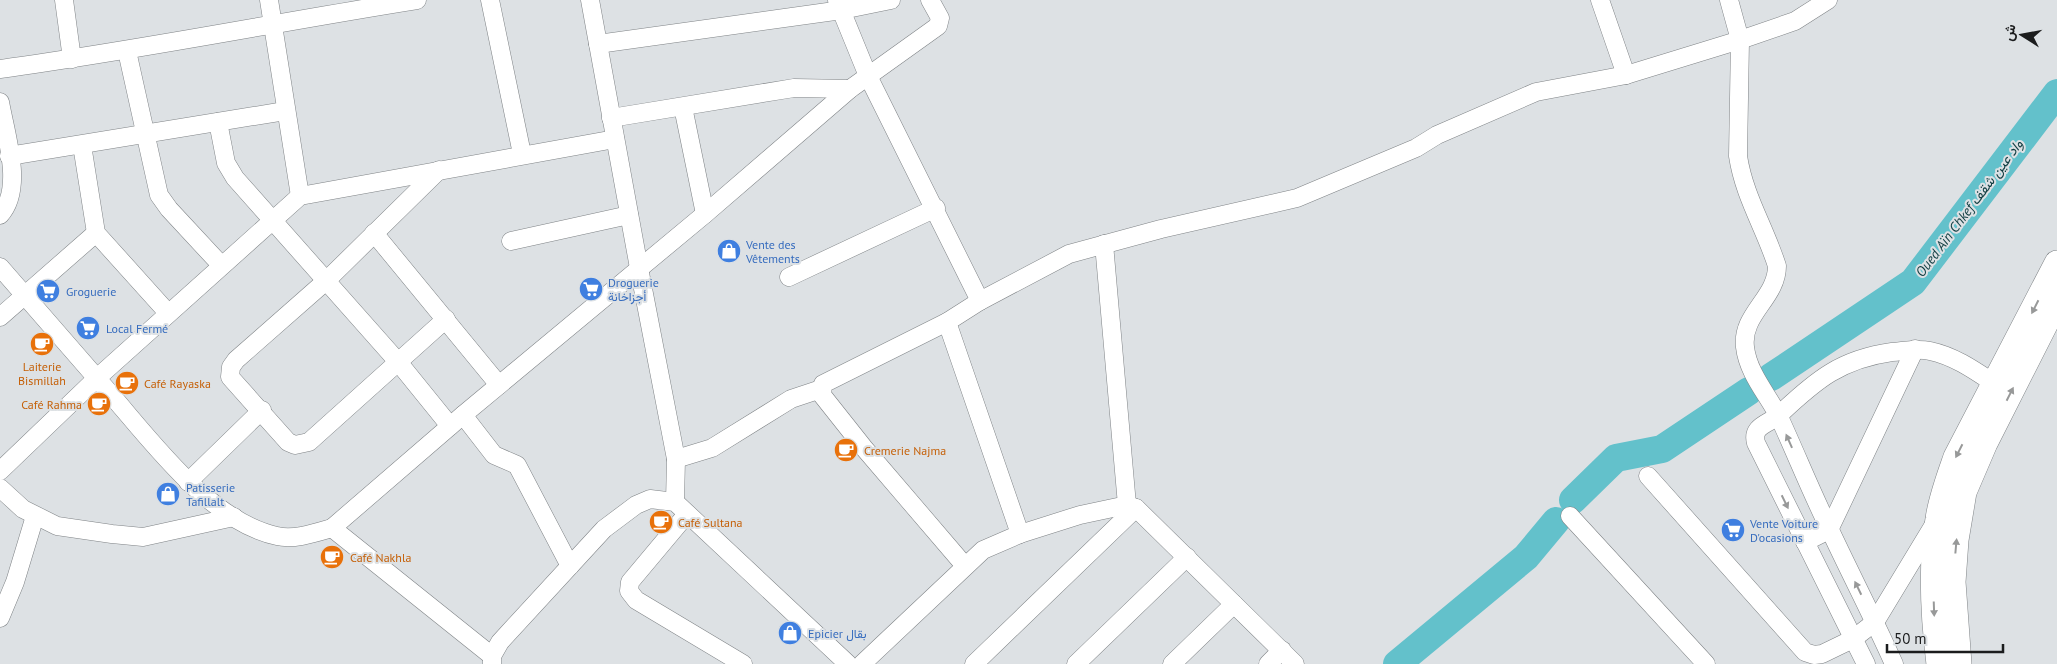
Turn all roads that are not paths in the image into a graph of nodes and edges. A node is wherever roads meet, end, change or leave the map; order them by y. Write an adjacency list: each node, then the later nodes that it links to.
1 (64, 0): 16 (street)
2 (269, 0): 12 (street)
3 (417, 0): 12 (street)
4 (490, 0): 29 (street)
5 (590, 0): 14 (street)
6 (891, 0): 11 (street)
7 (930, 0): 19 (street)
8 (1600, 0): 18 (street)
9 (1729, 0): 13 (street)
10 (1828, 0): 13 (street)
11 (839, 5): 14 (street); 19 (street)
12 (273, 23): 15 (street); 23 (street)
13 (1740, 40): 18 (street); 62 (street)
14 (598, 44): 24 (street)
15 (127, 51): 16 (street); 26 (street)
16 (72, 59): 17 (street)
17 (0, 68)
18 (1626, 75): 41 (street)
19 (868, 76): 20 (street); 33 (street)
20 (850, 89): 22 (street); 34 (street)
21 (0, 102): 30 (street)
22 (683, 107): 24 (street); 34 (street)
23 (285, 111): 25 (street); 32 (street)
24 (611, 118): 27 (street)
25 (218, 122): 26 (street); 37 (street)
26 (147, 134): 28 (street); 43 (street)
27 (615, 139): 29 (street); 36 (street)
28 (82, 145): 30 (street); 38 (street)
29 (522, 154): 31 (street)
30 (9, 156): 35 (street)
31 (439, 170): 32 (street); 39 (street)
32 (300, 196): 37 (street)
33 (936, 208): 46 (street); 49 (street)
34 (704, 214): 45 (street)
35 (0, 215)
36 (629, 215): 40 (street); 45 (street)
37 (273, 220): 43 (street); 47 (street)
38 (96, 233): 48 (street); 51 (street)
39 (374, 233): 47 (street); 53 (street)
40 (511, 241)
41 (1104, 244): 49 (street); 69 (street)
42 (2057, 263): 58 (main road, one-way to 58)
43 (221, 265): 51 (street)
44 (0, 267): 48 (street)
45 (638, 268): 59 (street); 64 (street)
46 (789, 277)
47 (327, 280): 56 (street); 61 (street)
48 (24, 294): 52 (street); 57 (street)
49 (980, 301): 54 (street)
50 (2057, 301): 100 (main road, one-way to 50)
51 (168, 313): 57 (street)
52 (0, 316)
53 (446, 318): 56 (street); 59 (street)
54 (947, 322): 60 (street); 77 (street)
55 (1915, 349): 58 (street); 62 (street); 76 (street)
56 (399, 363): 61 (street); 63 (street)
57 (97, 378): 65 (street); 67 (street)
58 (1994, 384): 74 (main road, one-way to 74)
59 (499, 385): 63 (street)
60 (821, 389): 64 (street); 81 (street)
61 (262, 410): 67 (street)
62 (1778, 416): 76 (street, one-way to 62); 78 (street, one-way to 78)
63 (457, 420): 75 (street); 80 (street)
64 (676, 459): 70 (street)
65 (0, 471)
66 (1648, 476): 85 (street)
67 (188, 482): 73 (street)
68 (0, 488): 71 (street)
69 (1132, 507): 77 (street); 79 (street); 91 (street)
70 (681, 508): 80 (street); 88 (street); 89 (street)
71 (35, 516): 73 (street); 83 (street)
72 (1570, 516): 96 (street)
73 (234, 517): 75 (street)
74 (1938, 518): 84 (street); 99 (main road, one-way to 99)
75 (332, 528): 87 (street)
76 (1829, 530): 78 (street); 84 (street, one-way to 76)
77 (1020, 534): 81 (street)
78 (1805, 542): 85 (street)
79 (1187, 556): 82 (street); 92 (street)
80 (570, 566): 87 (street)
81 (965, 566): 90 (street)
82 (1234, 604): 86 (street); 93 (street)
83 (0, 618)
84 (1875, 622): 85 (street); 98 (street)
85 (1853, 639): 97 (street)
86 (1282, 650): 94 (street); 95 (street)
87 (492, 660)
88 (743, 664)
89 (848, 664)
90 (862, 664)
91 (974, 664)
92 (1076, 664)
93 (1172, 664)
94 (1268, 664)
95 (1295, 664)
96 (1706, 664)
97 (1866, 664)
98 (1894, 664)
99 (1939, 664)
100 (1959, 664)

